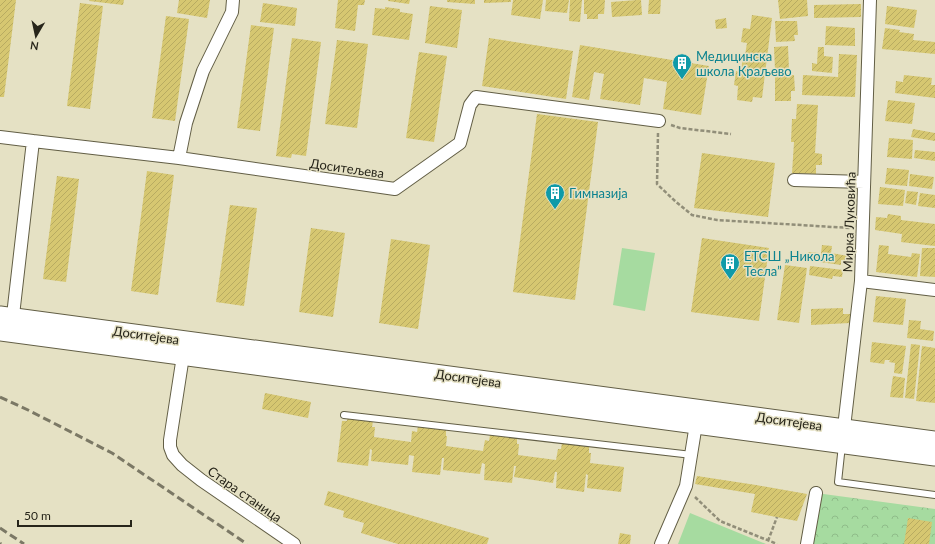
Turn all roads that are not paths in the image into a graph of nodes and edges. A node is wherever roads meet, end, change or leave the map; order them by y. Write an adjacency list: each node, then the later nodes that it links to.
1 (233, 0): 6 (street)
2 (870, 0): 8 (street, Мирка Луковића)
3 (659, 121): 6 (street, Доситељева)
4 (0, 137): 5 (street, Доситељева)
5 (33, 141): 6 (street, Доситељева); 11 (street)
6 (179, 158)
7 (794, 180): 8 (street)
8 (864, 182): 9 (street, Мирка Луковића)
9 (861, 281): 10 (street); 15 (street, Мирка Луковића)
10 (935, 290)
11 (6, 324): 12 (main road, Доситејева); 15 (main road, Доситејева)
12 (183, 356): 14 (main road, Доситејева); 21 (street, Стара станица)
13 (344, 415): 17 (lane)
14 (696, 424): 15 (main road, Доситејева); 17 (street)
15 (843, 436): 16 (main road, Доситејева); 18 (main road, Доситејева); 20 (lane)
16 (935, 441)
17 (692, 455): 22 (street)
18 (935, 456)
19 (816, 493): 23 (street)
20 (935, 495)
21 (294, 544)
22 (661, 544)
23 (807, 544)

